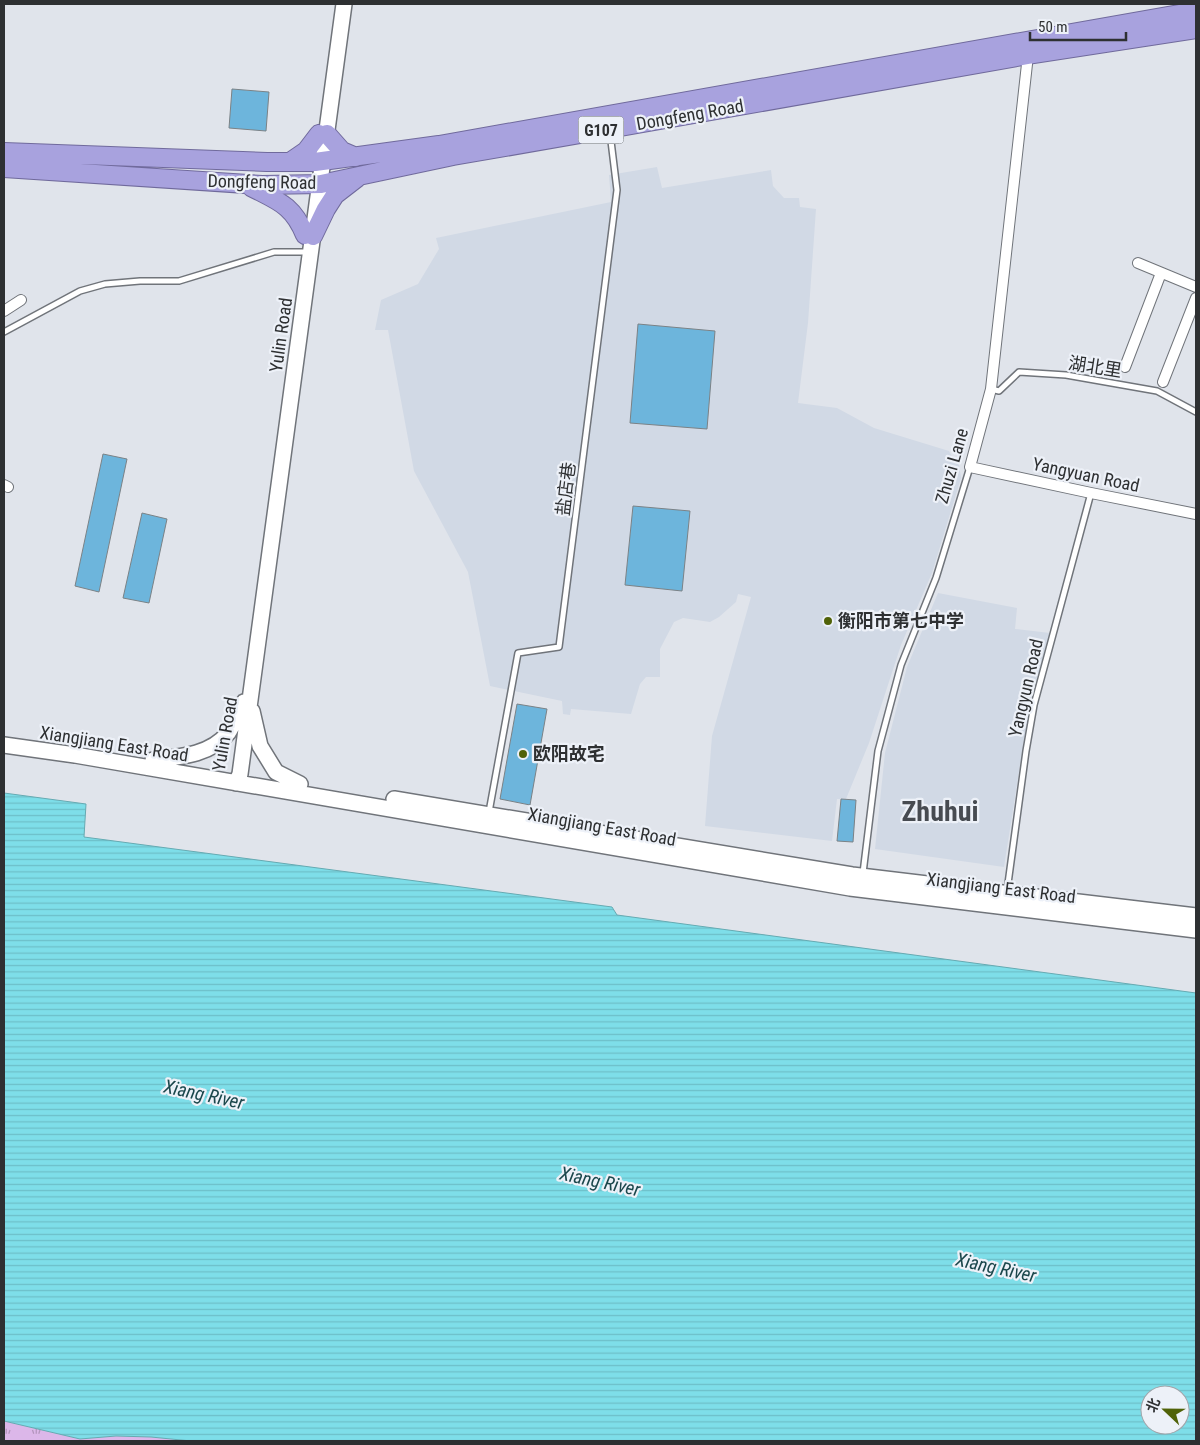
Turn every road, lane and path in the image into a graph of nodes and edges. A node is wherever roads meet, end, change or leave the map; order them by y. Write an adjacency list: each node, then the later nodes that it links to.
1 (336, 4): 7 (main road, Yulin Road)
2 (344, 4): 7 (main road, Yulin Road)
3 (1196, 11): 9 (highway, Dongfeng Road / G107)
4 (1196, 29): 5 (highway, Dongfeng Road / G107)
5 (1028, 55): 6 (highway, Dongfeng Road / G107); 26 (street, Zhuzi Lane)
6 (609, 129): 13 (highway, Dongfeng Road / G107); 37 (lane, 盐店巷)
7 (323, 134): 9 (highway); 10 (highway); 11 (main road, Yulin Road)
8 (4, 152): 10 (highway, Dongfeng Road / G107)
9 (356, 157): 11 (highway, Dongfeng Road / G107)
10 (290, 162): 11 (highway, Dongfeng Road / G107)
11 (319, 162): 15 (main road, Yulin Road)
12 (4, 168): 14 (highway, Dongfeng Road / G107)
13 (358, 176): 15 (highway, Dongfeng Road / G107); 16 (highway)
14 (246, 184): 15 (highway, Dongfeng Road / G107); 16 (highway)
15 (316, 184): 16 (main road, Yulin Road)
16 (307, 241): 23 (lane); 31 (main road, Yulin Road)
17 (1138, 263): 18 (street)
18 (1161, 273): 19 (street); 24 (street)
19 (1196, 287)
20 (1196, 298): 25 (street)
21 (21, 300): 22 (street)
22 (4, 311)
23 (4, 332)
24 (1125, 367)
25 (1163, 382)
26 (991, 389): 27 (lane, 湖北里); 28 (street, Zhuzi Lane)
27 (1196, 412)
28 (970, 467): 29 (street, Yangyuan Road); 38 (lane, Zhuzi Lane)
29 (1091, 493): 30 (street, Yangyuan Road); 39 (lane, Yangyun Road)
30 (1196, 514)
31 (247, 701): 34 (main road); 35 (main road, Yulin Road); 36 (main road)
32 (4, 736): 34 (main road, Xiangjiang East Road)
33 (4, 745): 35 (main road, Xiangjiang East Road)
34 (154, 760): 35 (main road, Xiangjiang East Road)
35 (237, 777): 36 (main road, Xiangjiang East Road); 41 (main road, Xiangjiang East Road)
36 (300, 784): 37 (main road, Xiangjiang East Road)
37 (488, 815): 38 (main road, Xiangjiang East Road)
38 (863, 876): 39 (main road, Xiangjiang East Road)
39 (1006, 894): 40 (main road, Xiangjiang East Road)
40 (1196, 916)
41 (1196, 930)

